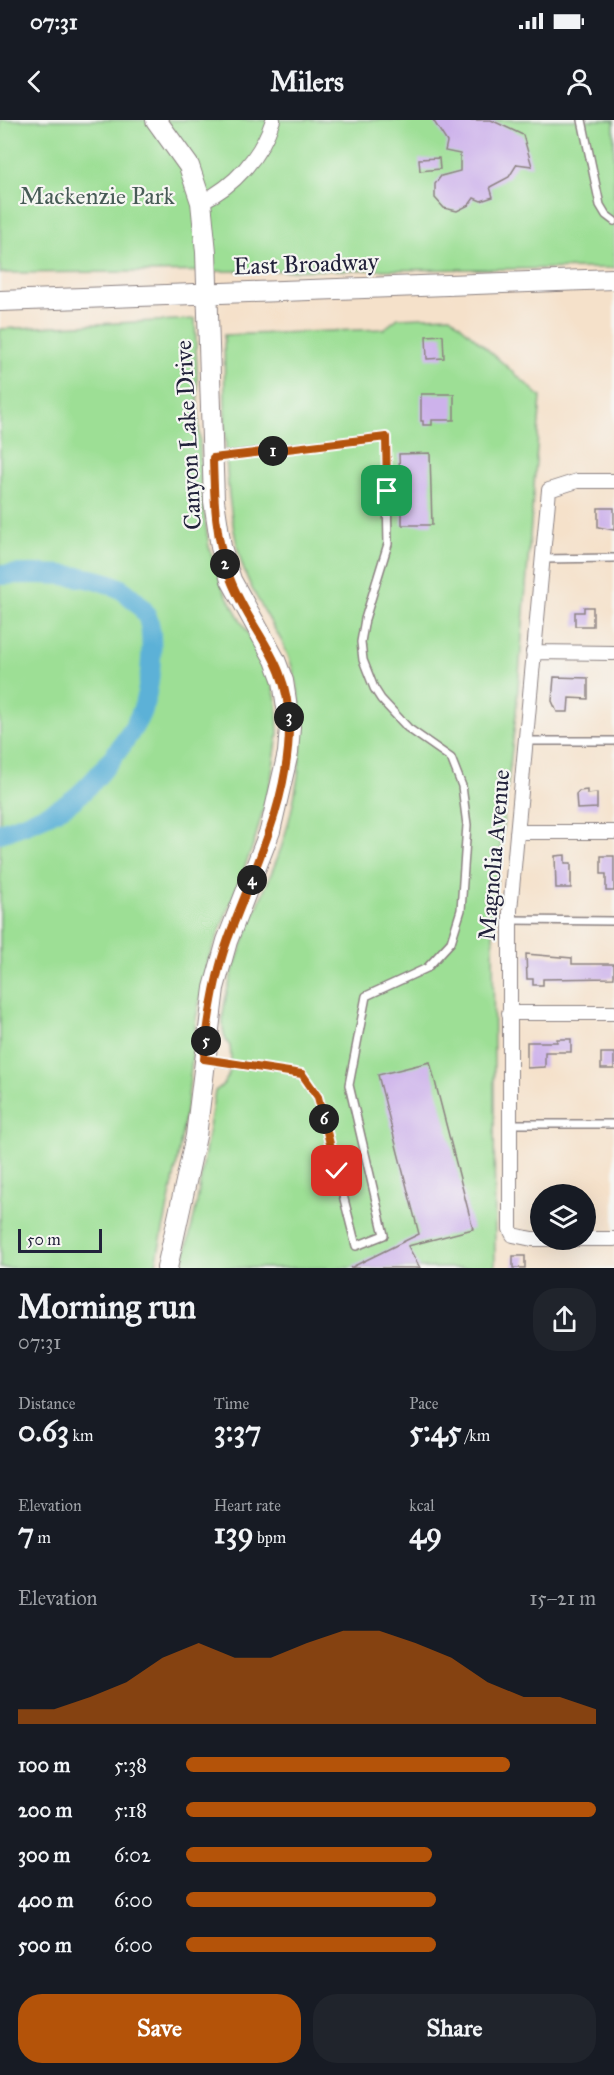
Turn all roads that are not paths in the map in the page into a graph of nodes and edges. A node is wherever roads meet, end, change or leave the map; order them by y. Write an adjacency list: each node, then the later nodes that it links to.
1 (156, 120): 4 (street, Canyon Lake Drive)
2 (273, 120): 4 (street)
3 (582, 120): 5 (lane)
4 (201, 202): 7 (street, Canyon Lake Drive)
5 (614, 221)
6 (614, 279): 7 (street, East Broadway)
7 (207, 294): 8 (street, East Broadway); 9 (street, Canyon Lake Drive)
8 (0, 301)
9 (213, 458): 23 (street, Canyon Lake Drive); 23 (lane)
10 (614, 481): 11 (street, Magnolia Avenue)
11 (542, 558): 12 (lane); 13 (street, Magnolia Avenue)
12 (614, 558)
13 (533, 652): 14 (street); 15 (street, Magnolia Avenue)
14 (614, 653)
15 (526, 741): 16 (lane); 17 (street, Magnolia Avenue)
16 (614, 741)
17 (517, 832): 18 (street); 19 (street, Magnolia Avenue)
18 (614, 832)
19 (509, 920): 20 (lane); 21 (street, Magnolia Avenue)
20 (614, 921)
21 (509, 1013): 22 (street); 24 (street, Magnolia Avenue)
22 (614, 1013)
23 (204, 1059): 27 (street, Canyon Lake Drive)
24 (509, 1124): 25 (lane); 26 (street, Magnolia Avenue)
25 (614, 1124)
26 (614, 1239)
27 (167, 1268)

